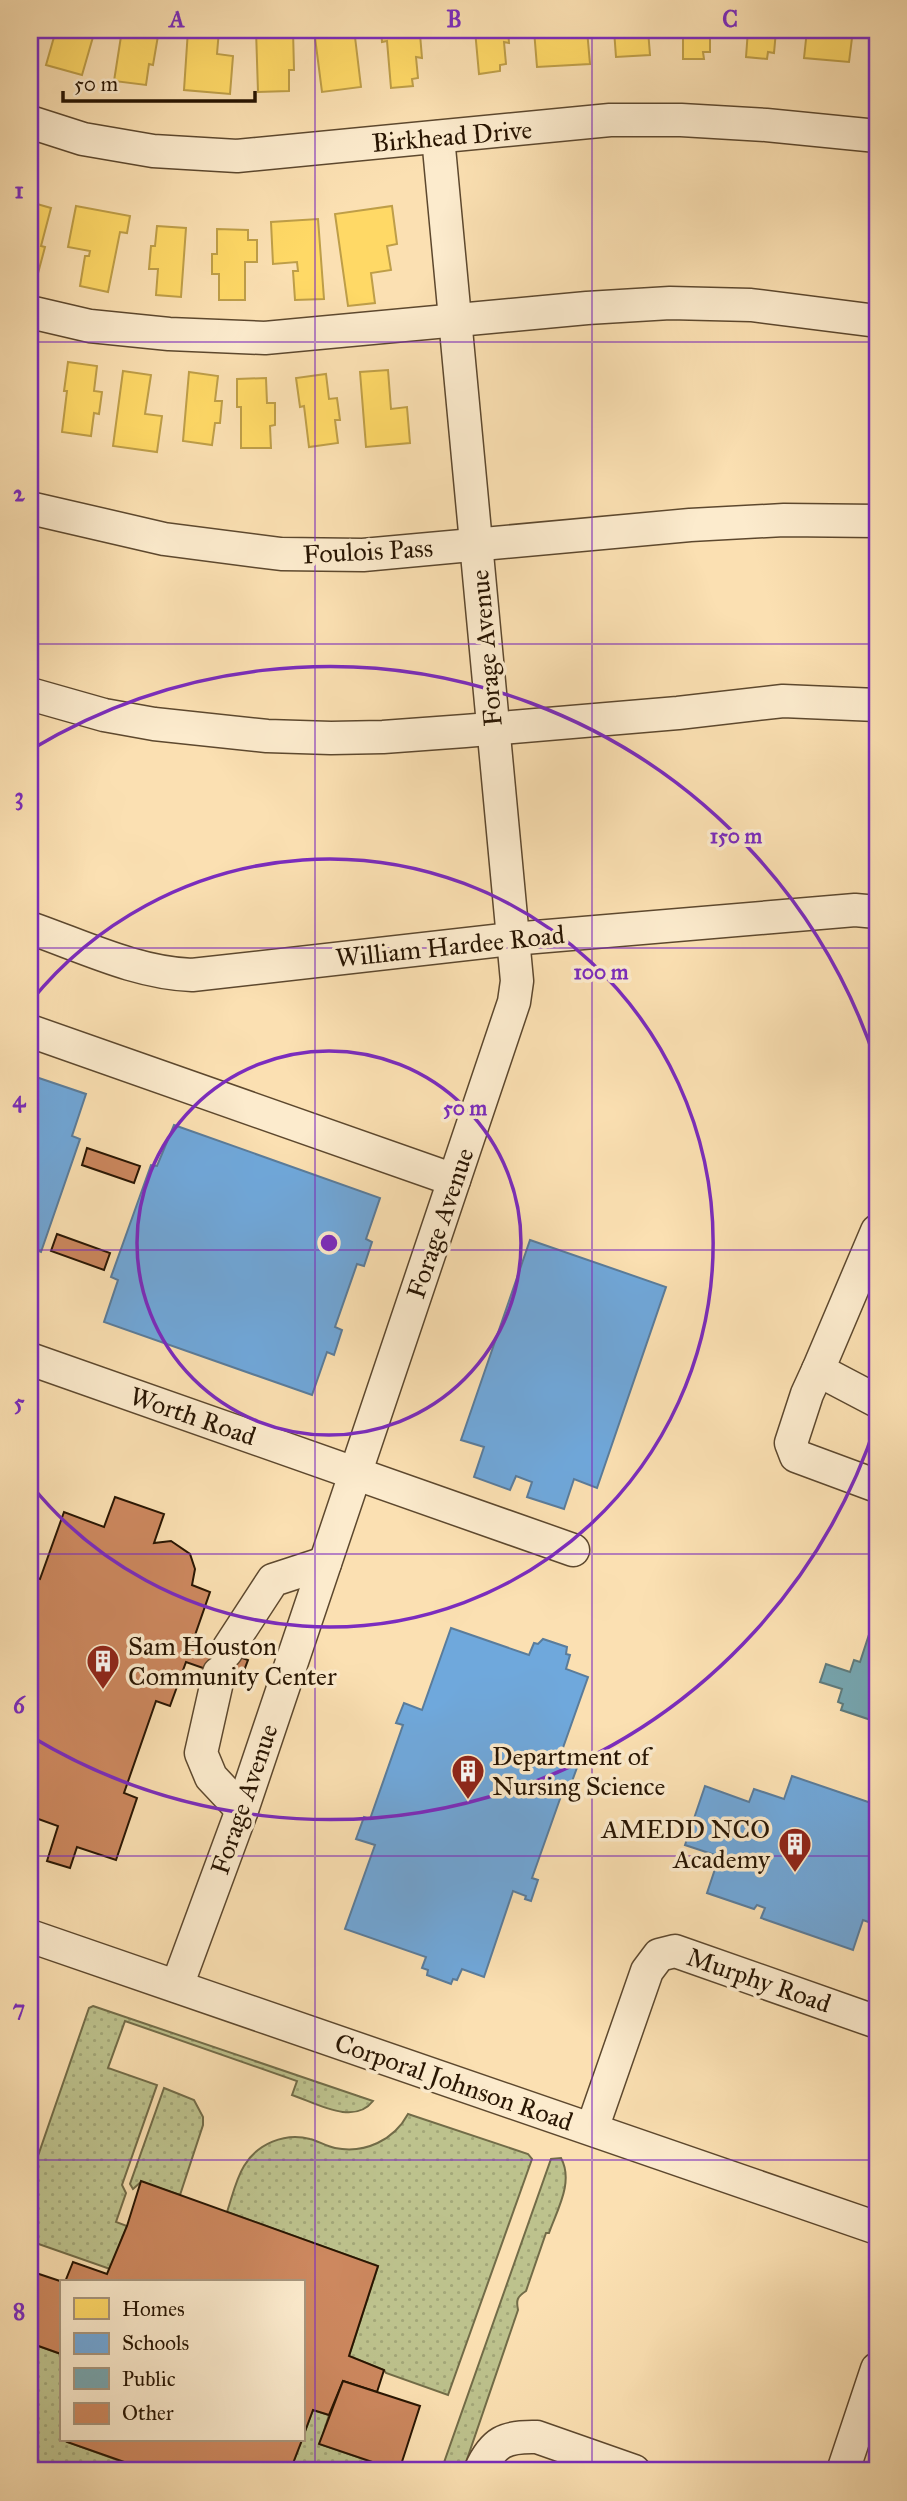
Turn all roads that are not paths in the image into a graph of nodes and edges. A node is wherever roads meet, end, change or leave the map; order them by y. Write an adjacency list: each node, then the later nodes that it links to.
1 (30, 122): 3 (street, Birkhead Drive)
2 (877, 136): 3 (street, Birkhead Drive)
3 (438, 137): 5 (street, Forage Avenue)
4 (30, 312): 5 (street)
5 (455, 320): 6 (street); 9 (street, Forage Avenue)
6 (877, 321)
7 (30, 508): 9 (street, Foulois Pass)
8 (877, 521): 9 (street, Foulois Pass)
9 (477, 544): 12 (street, Forage Avenue)
10 (30, 694): 12 (street)
11 (877, 705): 12 (street)
12 (492, 729): 15 (street, Forage Avenue)
13 (877, 912): 15 (street, William Hardee Road)
14 (30, 928): 15 (street, William Hardee Road)
15 (512, 939): 17 (street, Forage Avenue)
16 (30, 1031): 17 (street)
17 (454, 1180): 22 (street, Forage Avenue)
18 (877, 1231): 20 (street)
19 (30, 1359): 22 (street, Worth Road)
20 (818, 1370): 21 (street); 23 (street)
21 (877, 1401)
22 (356, 1472): 24 (street, Worth Road); 25 (street, Forage Avenue)
23 (877, 1486)
24 (573, 1550)
25 (325, 1563): 26 (street, Forage Avenue); 26 (street)
26 (242, 1810): 28 (street, Forage Avenue)
27 (30, 1936): 28 (street, Corporal Johnson Road)
28 (177, 1986): 30 (street, Corporal Johnson Road)
29 (877, 2022): 30 (street, Murphy Road)
30 (592, 2129): 31 (street, Corporal Johnson Road)
31 (877, 2228)
32 (877, 2369): 35 (street)
33 (480, 2471): 34 (street)
34 (634, 2471)
35 (843, 2471)

